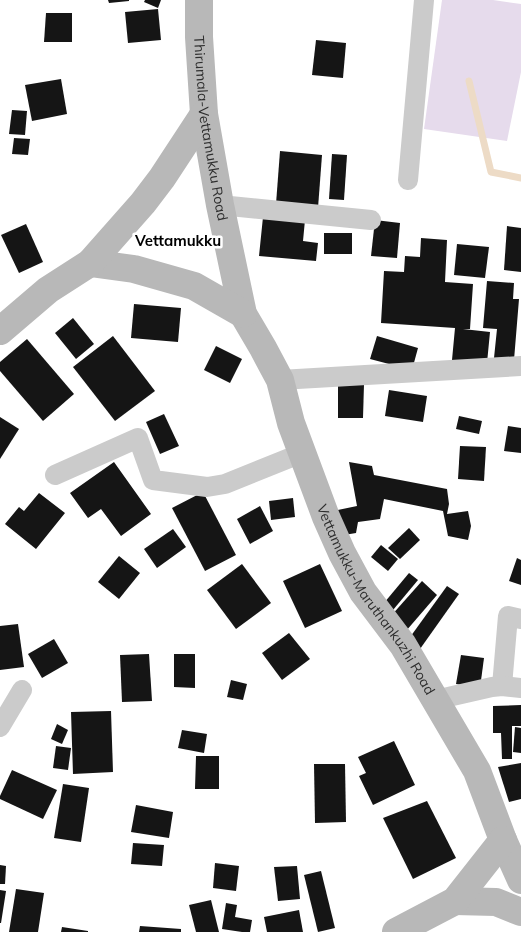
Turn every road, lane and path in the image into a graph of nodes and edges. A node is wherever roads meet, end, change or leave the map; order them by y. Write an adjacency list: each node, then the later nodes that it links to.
1 (199, 0): 3 (main road, Thirumala-Vettamukku Road)
2 (424, 0): 4 (street)
3 (204, 114): 5 (main road, Thirumala-Vettamukku Road); 7 (main road)
4 (408, 180)
5 (220, 205): 6 (street); 8 (main road, Thirumala-Vettamukku Road)
6 (371, 220)
7 (90, 263): 8 (main road); 9 (main road)
8 (243, 314): 11 (main road, Vettamukku-Maruthankuzhi Road)
9 (0, 331)
10 (521, 366): 11 (street)
11 (280, 380): 12 (main road, Vettamukku-Maruthankuzhi Road)
12 (302, 453): 13 (street); 17 (main road, Vettamukku-Maruthankuzhi Road)
13 (55, 475)
14 (521, 619): 15 (street)
15 (512, 687): 17 (street)
16 (22, 690): 18 (street)
17 (435, 700): 19 (main road, Vettamukku-Maruthankuzhi Road)
18 (0, 726)
19 (503, 840): 20 (main road, Vettamukku-Maruthankuzhi Road); 21 (main road)
20 (521, 880)
21 (455, 901): 22 (main road); 23 (main road)
22 (521, 912)
23 (396, 932)

